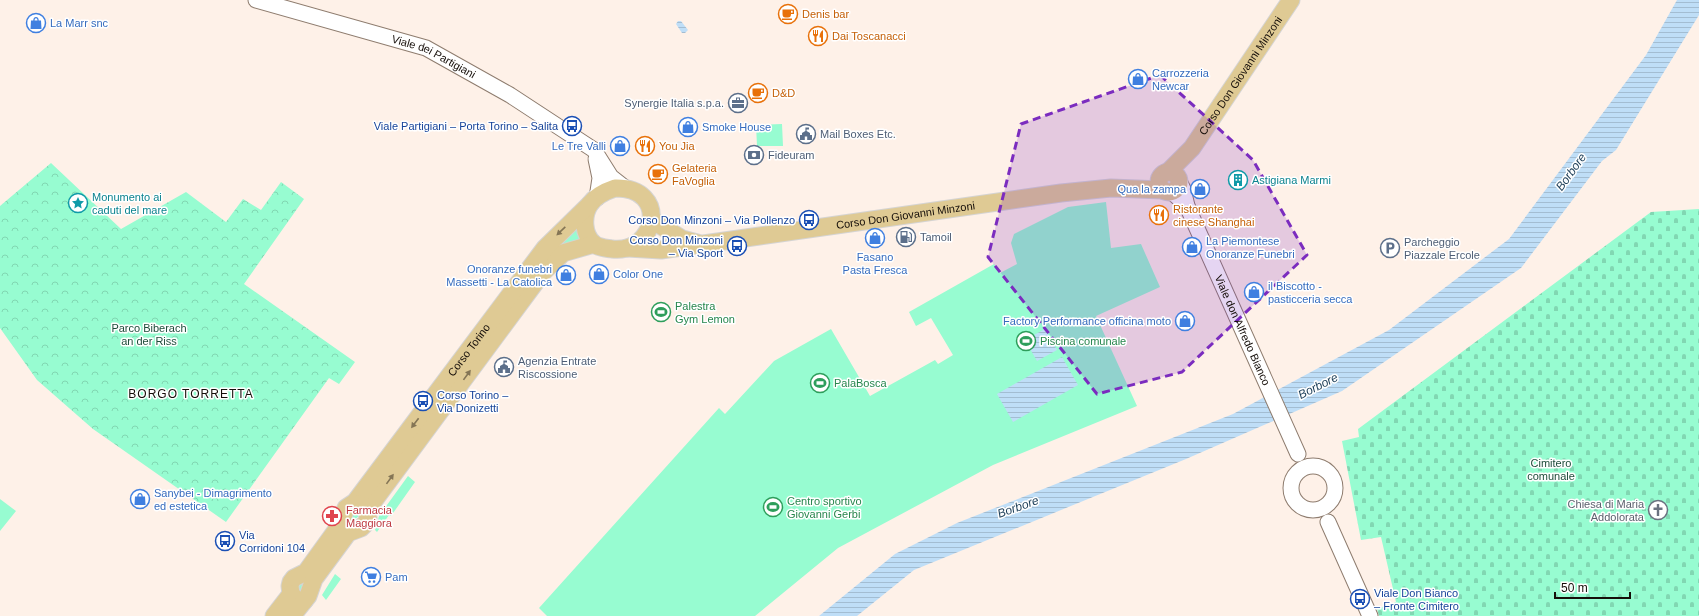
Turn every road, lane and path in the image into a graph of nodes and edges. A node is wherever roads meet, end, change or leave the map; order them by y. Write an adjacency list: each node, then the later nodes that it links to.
1 (256, 0): 3 (street, Viale dei Partigiani)
2 (1291, 0): 4 (main road, Corso Don Giovanni Minzoni)
3 (594, 150): 5 (street, Viale dei Partigiani); 6 (street)
4 (1171, 181): 9 (main road, Corso Don Giovanni Minzoni); 11 (street, Viale don Alfredo Bianco)
5 (626, 188): 6 (main road); 7 (main road)
6 (594, 201): 8 (main road); 12 (main road, Corso Torino, one-way to 12)
7 (652, 220): 9 (main road, Corso Don Giovanni Minzoni); 10 (main road)
8 (594, 244): 10 (main road); 12 (main road, Corso Torino, one-way to 8)
9 (699, 244): 10 (main road, Corso Don Giovanni Minzoni)
10 (628, 248)
11 (1304, 468): 13 (street); 13 (street)
12 (361, 506): 14 (main road, Corso Torino); 14 (main road, Corso Torino)
13 (1322, 507): 17 (street)
14 (298, 598): 15 (main road, Corso Torino); 16 (main road, Corso Torino)
15 (274, 616)
16 (292, 616)
17 (1370, 616)

